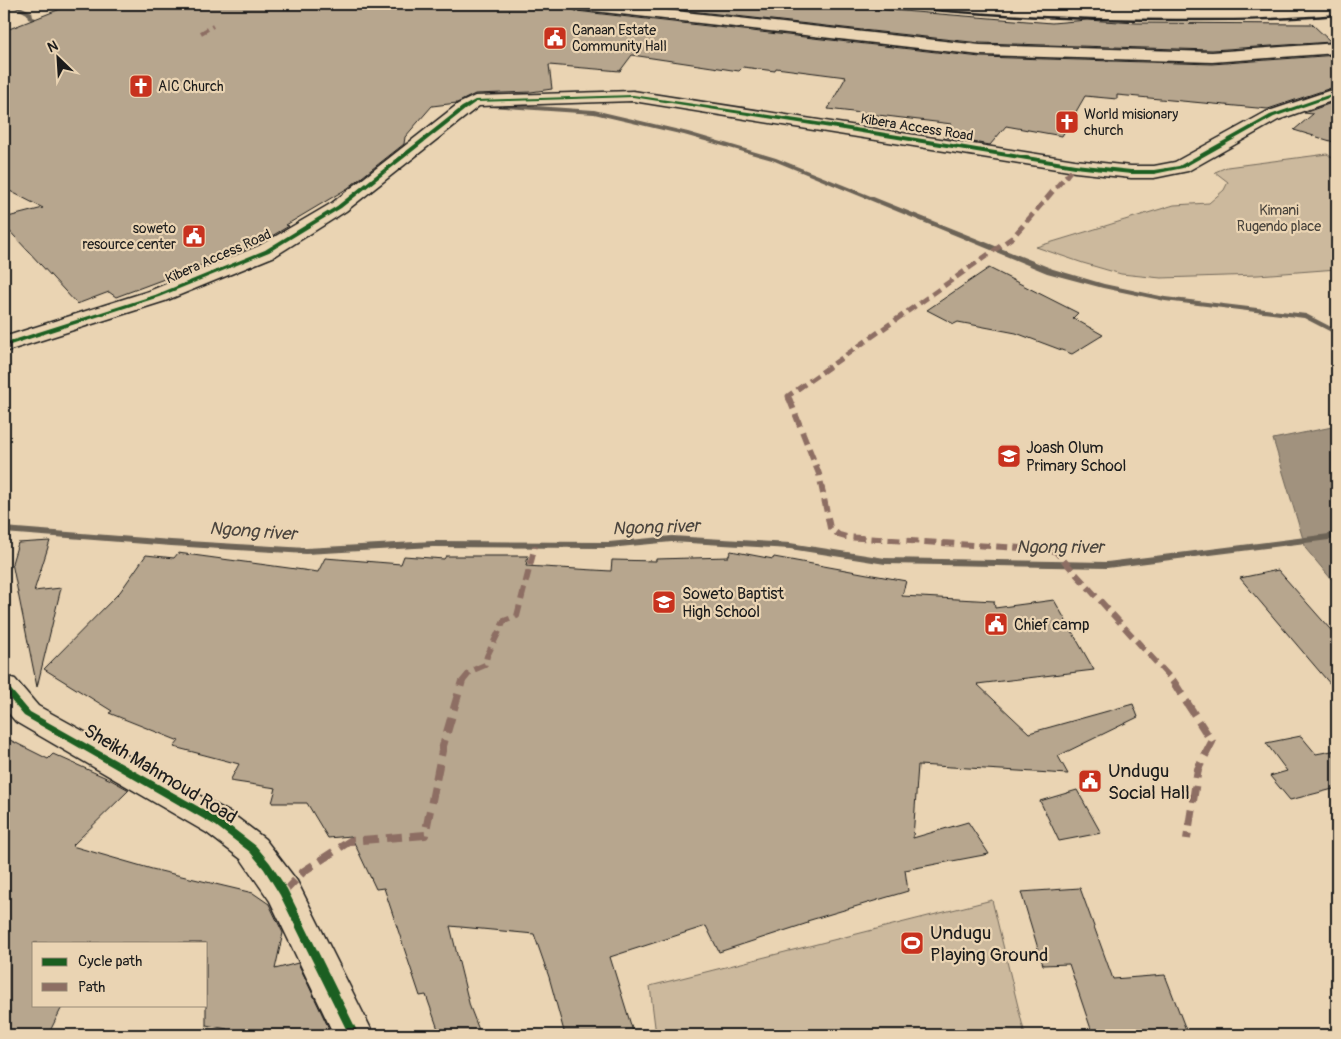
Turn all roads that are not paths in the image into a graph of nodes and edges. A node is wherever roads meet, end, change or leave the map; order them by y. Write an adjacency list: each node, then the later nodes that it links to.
1 (576, 4): 2 (street)
2 (1337, 48)
3 (1337, 93): 4 (street, Kibera Access Road)
4 (4, 345)
5 (4, 687): 6 (street, Sheikh Mahmoud Road)
6 (354, 1035)

